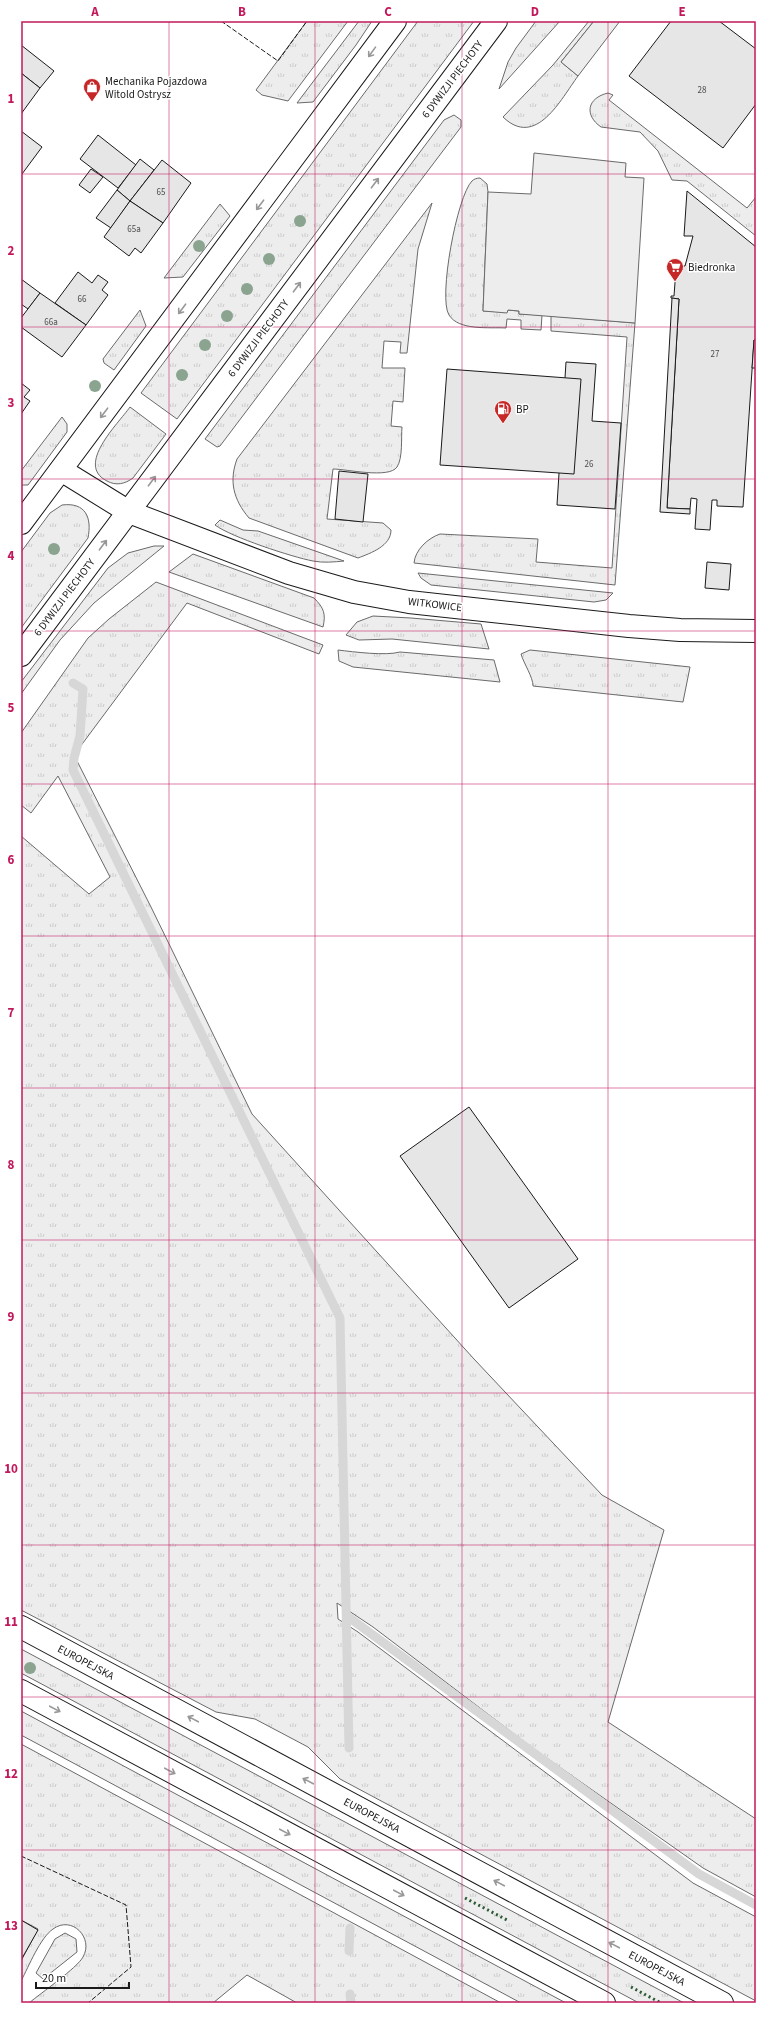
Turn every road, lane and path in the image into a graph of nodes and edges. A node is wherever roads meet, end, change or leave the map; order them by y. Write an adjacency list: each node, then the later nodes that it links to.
1 (395, 21): 3 (street, one-way to 3)
2 (496, 21): 4 (street, 6 DYWIZJI PIECHOTY, one-way to 2)
3 (61, 470): 4 (street, WITKOWICE); 5 (street)
4 (128, 512): 6 (street, WITKOWICE); 7 (street, 6 DYWIZJI PIECHOTY, one-way to 4)
5 (21, 523)
6 (756, 631)
7 (21, 655)
8 (21, 1627): 11 (street, EUROPEJSKA, one-way to 8)
9 (21, 1691): 10 (street, one-way to 10)
10 (604, 2003)
11 (722, 2003)

